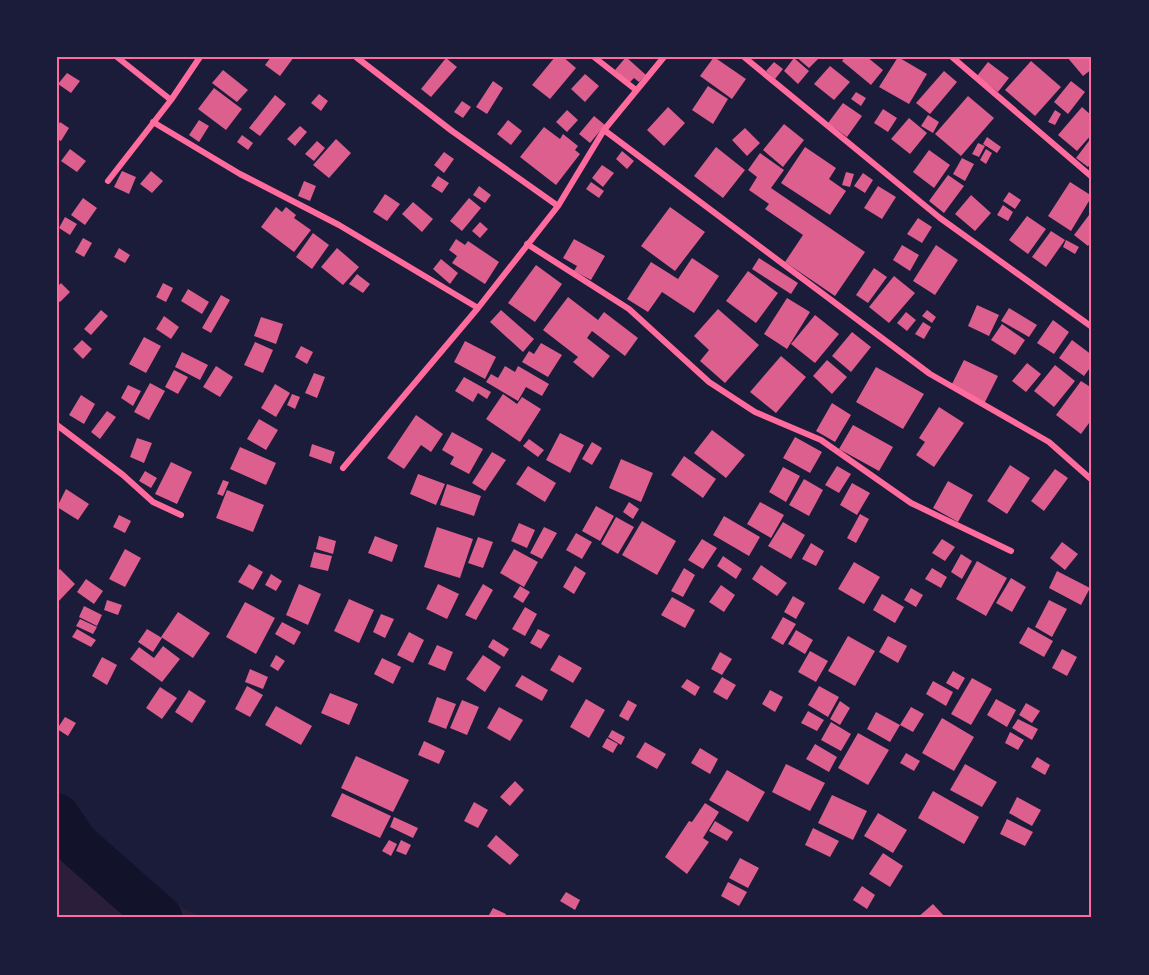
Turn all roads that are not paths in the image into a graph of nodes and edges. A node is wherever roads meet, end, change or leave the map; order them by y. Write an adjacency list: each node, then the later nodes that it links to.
1 (117, 57): 9 (street)
2 (201, 57): 9 (street)
3 (356, 57): 14 (street)
4 (594, 57): 8 (street)
5 (664, 57): 8 (street)
6 (744, 57): 17 (street)
7 (952, 57): 12 (street)
8 (636, 90): 11 (street)
9 (171, 100): 10 (street)
10 (153, 122): 13 (street); 16 (street)
11 (604, 130): 14 (street); 20 (street)
12 (1092, 177)
13 (108, 181)
14 (558, 206): 15 (street)
15 (527, 244): 16 (street); 22 (street)
16 (478, 308): 19 (street)
17 (1092, 327)
18 (57, 425): 21 (street)
19 (343, 468)
20 (1092, 480)
21 (181, 515)
22 (1011, 552)

